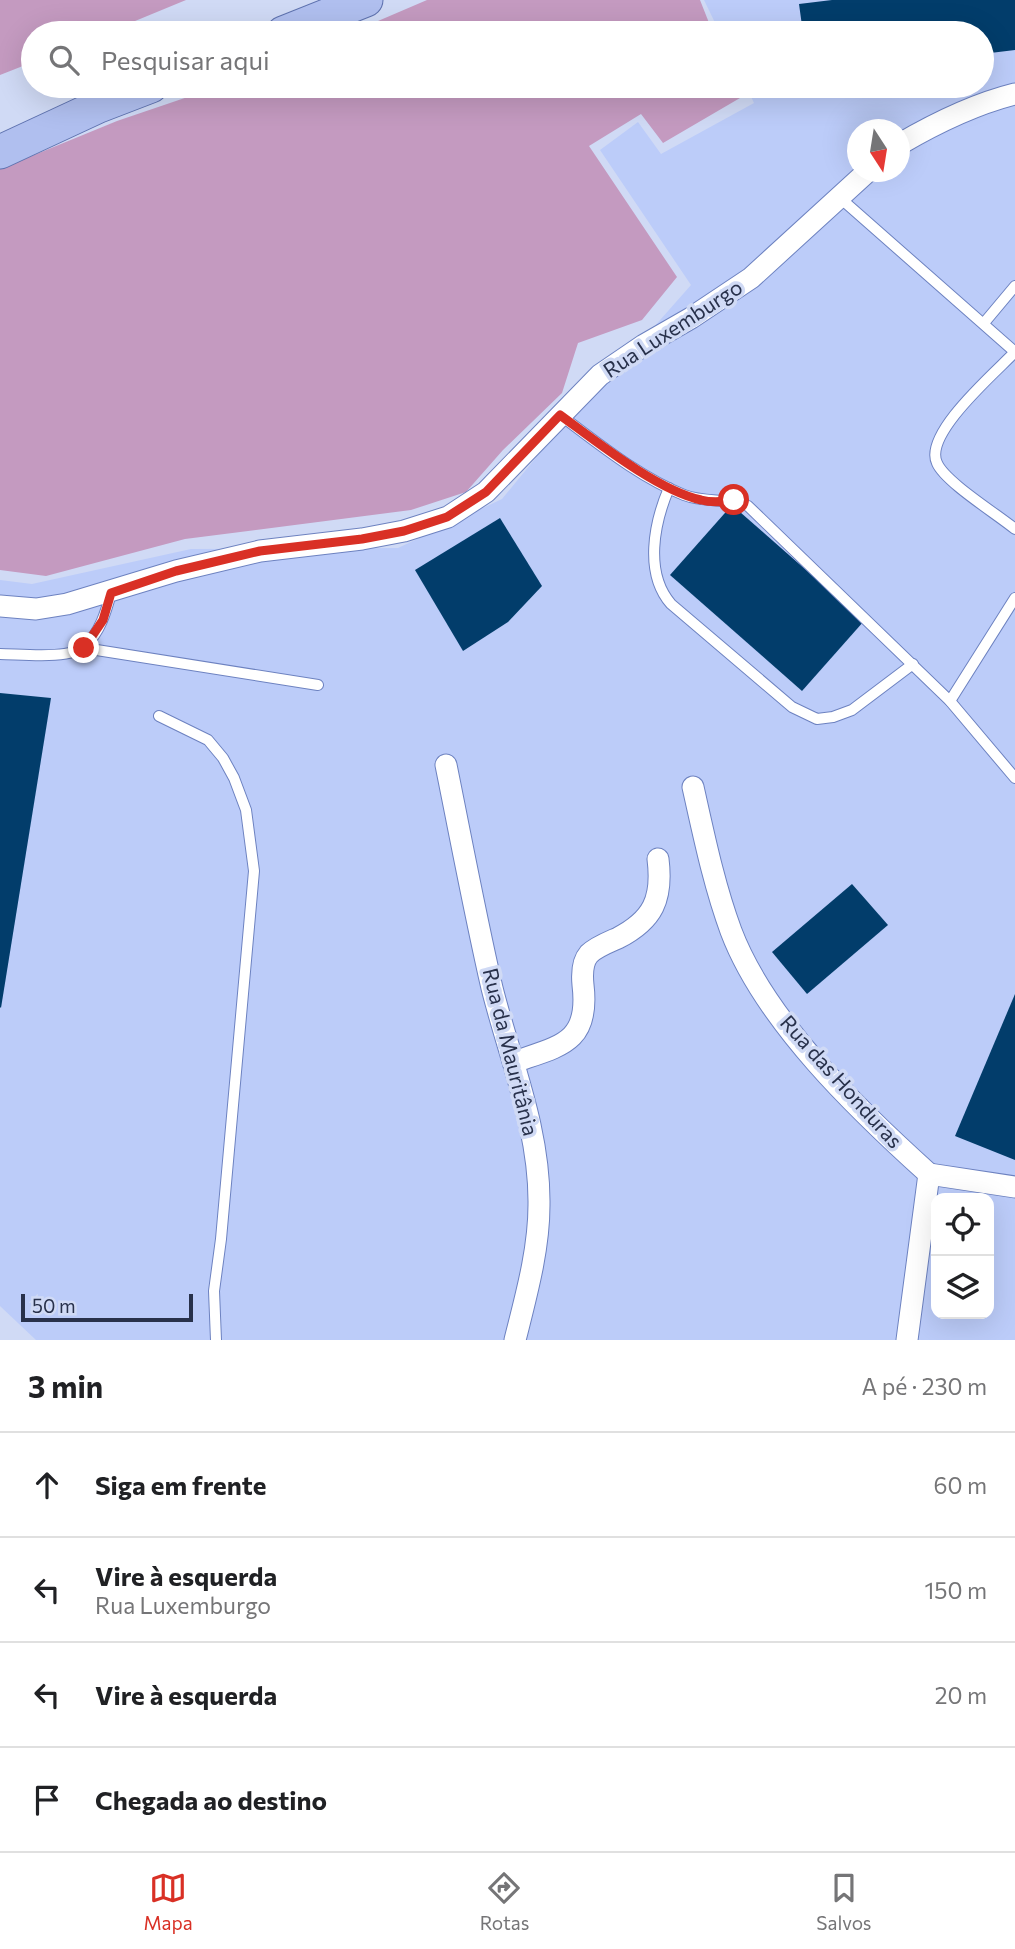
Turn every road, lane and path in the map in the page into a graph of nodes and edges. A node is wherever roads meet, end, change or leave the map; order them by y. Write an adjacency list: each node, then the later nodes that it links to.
1 (366, 0): 2 (main road)
2 (313, 21)
3 (1015, 94): 5 (street)
4 (120, 98): 6 (main road)
5 (910, 138)
6 (0, 152)
7 (856, 182): 8 (street, Rua Luxemburgo)
8 (839, 197): 10 (lane); 12 (street, Rua Luxemburgo)
9 (1015, 286): 10 (lane)
10 (984, 323): 11 (lane)
11 (1015, 352): 14 (lane)
12 (560, 415): 13 (lane); 15 (street, Rua Luxemburgo)
13 (669, 488): 20 (lane); 20 (lane)
14 (1015, 528)
15 (111, 593): 17 (street, Rua Luxemburgo); 18 (lane)
16 (1015, 598): 22 (lane)
17 (0, 606)
18 (84, 648): 19 (lane); 21 (lane)
19 (0, 654)
20 (913, 664): 22 (lane)
21 (318, 685)
22 (950, 701): 25 (lane)
23 (159, 716): 31 (lane)
24 (446, 765): 28 (street, Rua da Mauritânia)
25 (1015, 778)
26 (693, 787): 29 (street, Rua das Honduras)
27 (659, 859): 28 (street)
28 (514, 1062): 32 (street, Rua da Mauritânia)
29 (929, 1174): 30 (street); 33 (street)
30 (1015, 1187)
31 (216, 1340)
32 (515, 1340)
33 (907, 1340)

